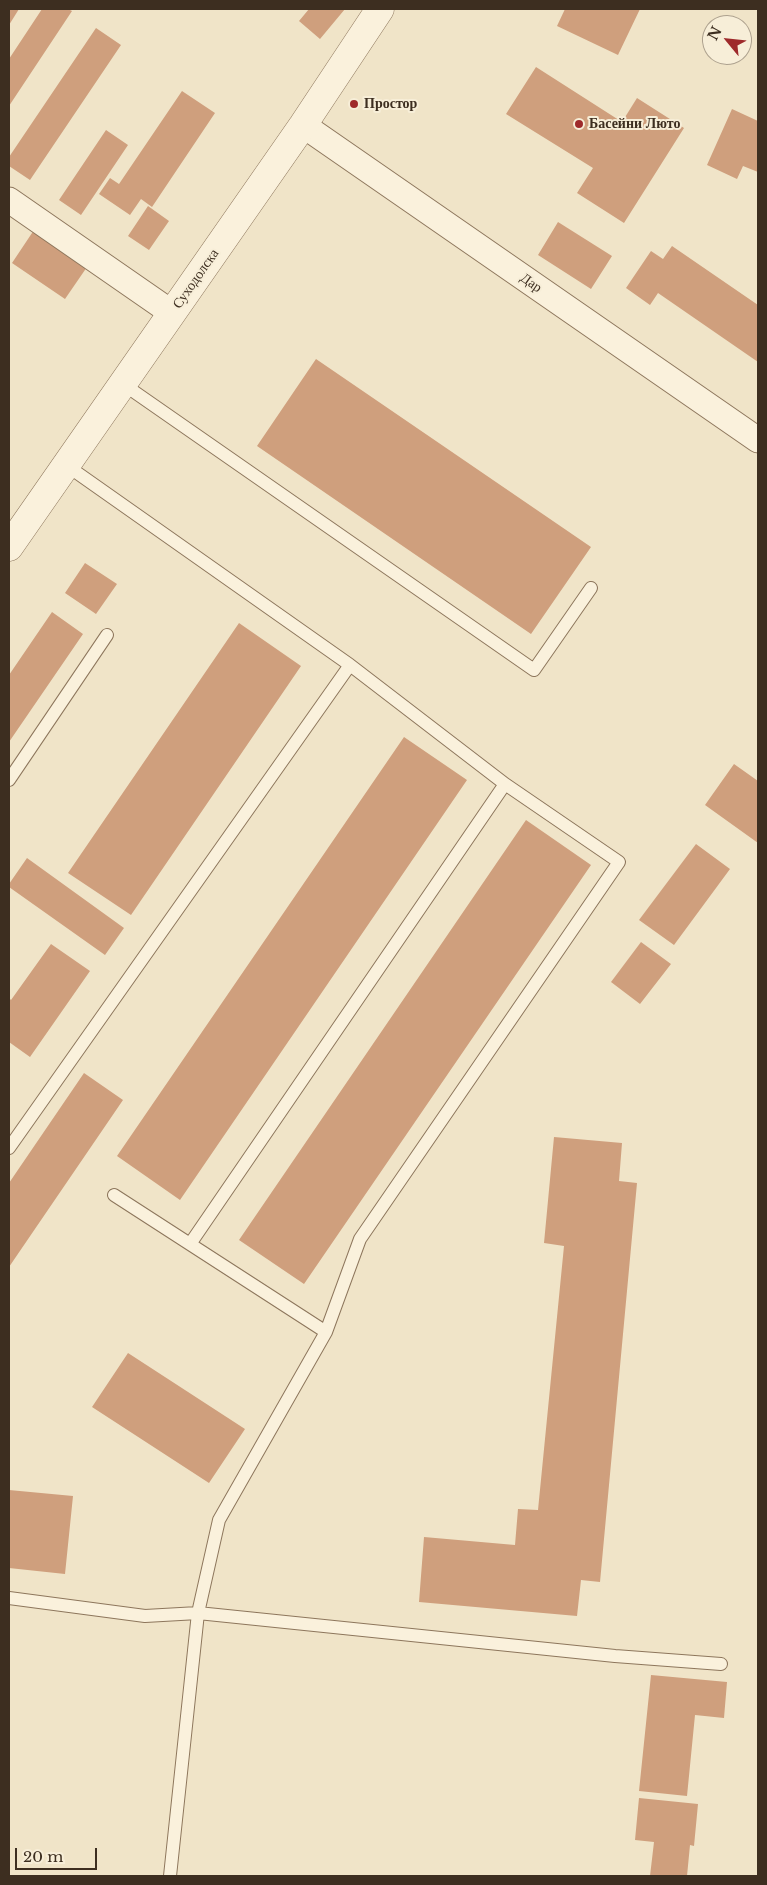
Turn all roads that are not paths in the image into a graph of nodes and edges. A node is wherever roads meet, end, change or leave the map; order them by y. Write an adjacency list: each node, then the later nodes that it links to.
1 (380, 9): 2 (street, Суходолска)
2 (303, 125): 4 (street, Суходолска); 6 (street, Дар)
3 (9, 200): 4 (street)
4 (172, 313): 5 (street, Суходолска)
5 (123, 384): 7 (street, Суходолска); 9 (lane)
6 (758, 440)
7 (66, 465): 8 (street, Суходолска); 11 (lane)
8 (9, 547)
9 (591, 588)
10 (107, 635): 12 (lane)
11 (350, 665): 13 (lane); 14 (lane)
12 (9, 780)
13 (505, 784): 16 (lane); 17 (lane)
14 (9, 1148)
15 (114, 1195): 16 (lane)
16 (190, 1244): 17 (lane)
17 (326, 1332): 19 (lane)
18 (9, 1598): 19 (lane)
19 (198, 1612): 20 (lane); 21 (lane)
20 (721, 1664)
21 (170, 1876)

